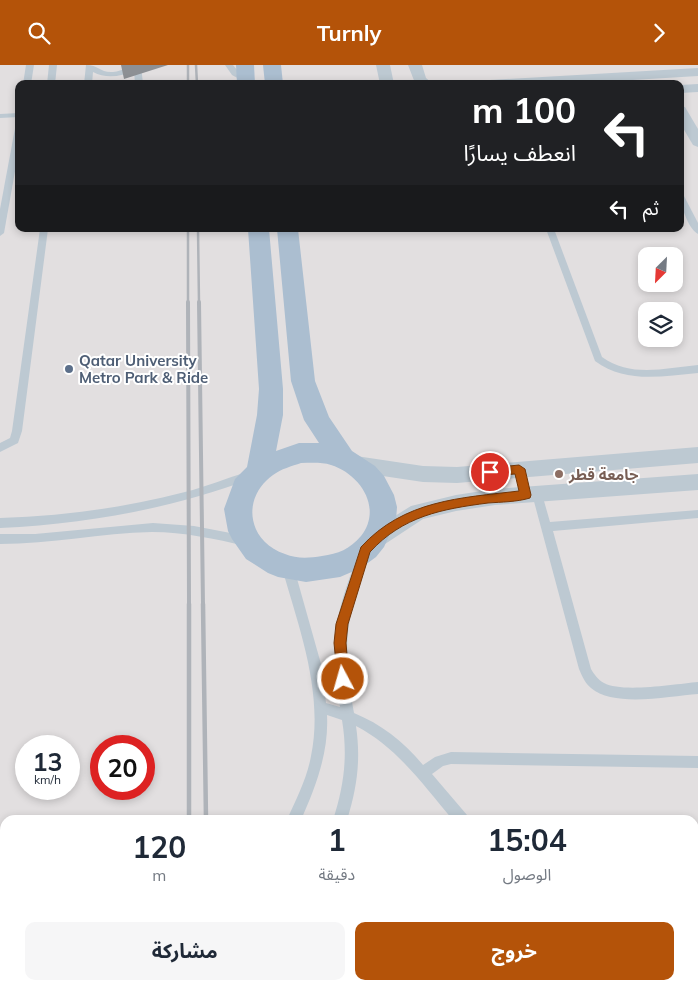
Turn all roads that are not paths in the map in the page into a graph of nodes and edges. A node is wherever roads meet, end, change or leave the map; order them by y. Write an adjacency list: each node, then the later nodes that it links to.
1 (30, 65): 11 (lane)
2 (53, 65): 12 (lane)
3 (91, 65): 4 (lane); 13 (lane)
4 (137, 65): 14 (lane)
5 (229, 65): 10 (lane)
6 (383, 65): 15 (street)
7 (415, 65): 16 (street)
8 (689, 69): 9 (street); 19 (street)
9 (659, 74): 17 (street)
10 (246, 76)
11 (28, 80)
12 (51, 80)
13 (89, 80)
14 (139, 80)
15 (386, 80)
16 (420, 80)
17 (581, 80)
18 (684, 89): 19 (street)
19 (698, 89)
20 (15, 115): 21 (lane)
21 (0, 116)
22 (684, 117): 23 (street)
23 (698, 142)
24 (15, 148): 31 (lane)
25 (684, 204): 26 (lane)
26 (698, 231)
27 (44, 232): 33 (lane)
28 (258, 232): 37 (main road)
29 (288, 232): 35 (main road)
30 (551, 232): 32 (lane)
31 (0, 233)
32 (698, 369)
33 (0, 448)
34 (698, 455): 36 (street)
35 (349, 461): 36 (street); 37 (main road); 45 (main road)
36 (519, 469): 39 (street)
37 (258, 471): 41 (lane); 44 (main road)
38 (698, 482): 39 (street)
39 (532, 494): 42 (lane); 45 (street)
40 (698, 514): 42 (lane)
41 (0, 523)
42 (546, 527): 47 (lane)
43 (0, 539): 44 (lane)
44 (246, 541): 46 (main road)
45 (370, 545): 46 (main road); 49 (lane)
46 (288, 568): 48 (lane)
47 (698, 688)
48 (322, 707): 49 (lane); 52 (lane)
49 (348, 715): 51 (lane); 53 (lane)
50 (698, 762): 51 (lane)
51 (422, 773): 54 (lane)
52 (296, 815)
53 (341, 815)
54 (458, 815)

